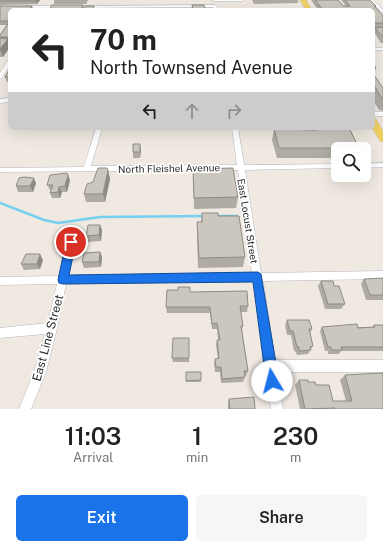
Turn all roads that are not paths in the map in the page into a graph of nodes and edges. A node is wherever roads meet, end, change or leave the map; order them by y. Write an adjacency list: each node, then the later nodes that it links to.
1 (48, 0): 8 (street)
2 (131, 0): 9 (street)
3 (156, 0): 6 (street)
4 (242, 0): 6 (street)
5 (371, 0): 10 (street)
6 (215, 4): 9 (street)
7 (15, 7): 8 (street)
8 (43, 8): 9 (street)
9 (129, 8)
10 (383, 12)
11 (7, 70): 12 (street)
12 (0, 77)
13 (375, 125): 16 (main road)
14 (98, 130): 21 (street)
15 (234, 130): 20 (street, East Locust Street)
16 (383, 139)
17 (383, 165): 19 (street)
18 (331, 166): 20 (street, North Fleishel Avenue)
19 (371, 166)
20 (240, 167): 21 (street, North Fleishel Avenue); 25 (street, East Locust Street)
21 (87, 169): 22 (street, North Fleishel Avenue)
22 (0, 170)
23 (71, 242): 26 (street, East Line Street)
24 (383, 275): 25 (street)
25 (258, 277): 26 (street); 30 (street, East Locust Street)
26 (63, 280): 27 (street); 28 (street, East Line Street)
27 (0, 281)
28 (52, 328): 29 (street); 32 (street, East Line Street)
29 (0, 333)
30 (270, 366): 31 (street); 33 (street, East Locust Street)
31 (383, 366)
32 (25, 409)
33 (276, 409)

